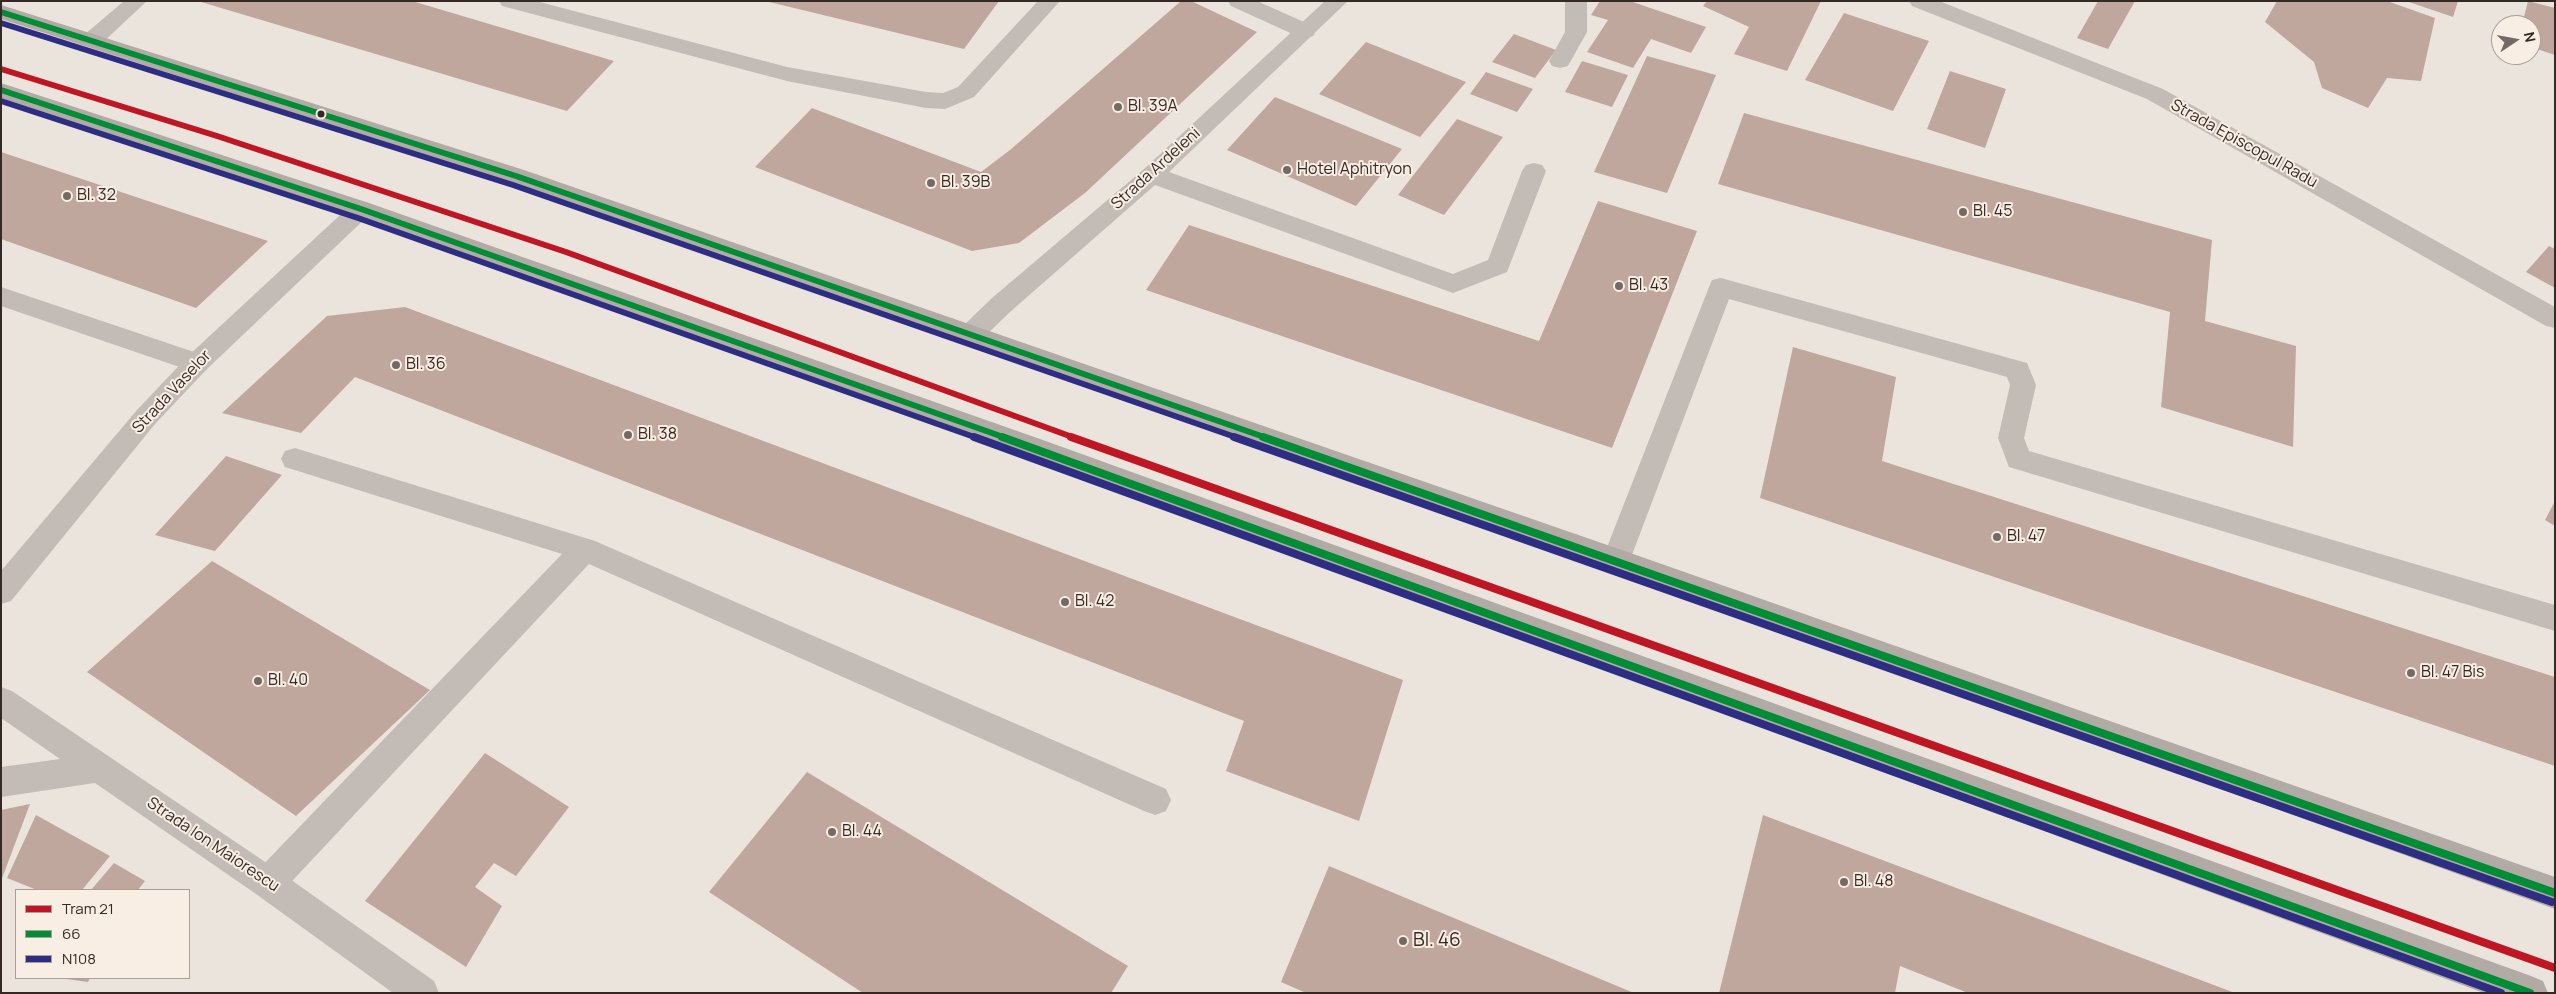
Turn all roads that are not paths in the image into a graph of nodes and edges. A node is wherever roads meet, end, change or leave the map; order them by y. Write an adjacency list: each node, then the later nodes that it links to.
1 (137, 1): 10 (street)
2 (509, 1): 3 (street)
3 (1050, 1)
4 (1238, 1): 9 (street)
5 (1338, 1): 9 (street, Strada Ardeleni)
6 (1576, 1): 11 (street)
7 (1919, 1): 17 (street, Strada Episcopul Radu)
8 (1, 12): 10 (main road)
9 (1305, 31): 14 (street, Strada Ardeleni)
10 (92, 40): 18 (main road)
11 (1560, 61)
12 (1, 90): 15 (main road)
13 (1534, 171): 14 (street)
14 (1152, 175): 18 (street, Strada Ardeleni)
15 (361, 209): 19 (street, Strada Vaselor); 32 (main road)
16 (1, 296): 19 (street)
17 (2555, 319)
18 (971, 334): 22 (main road)
19 (197, 363): 23 (street, Strada Vaselor)
20 (295, 460): 21 (street)
21 (585, 549): 28 (street); 29 (street)
22 (1616, 560): 24 (street); 30 (main road)
23 (1, 592)
24 (2555, 618)
25 (1, 701): 26 (street, Strada Ion Maiorescu)
26 (99, 768): 27 (street); 29 (street, Strada Ion Maiorescu)
27 (1, 782)
28 (1155, 800)
29 (268, 883): 31 (street, Strada Ion Maiorescu)
30 (2555, 893)
31 (422, 993)
32 (2531, 993)

